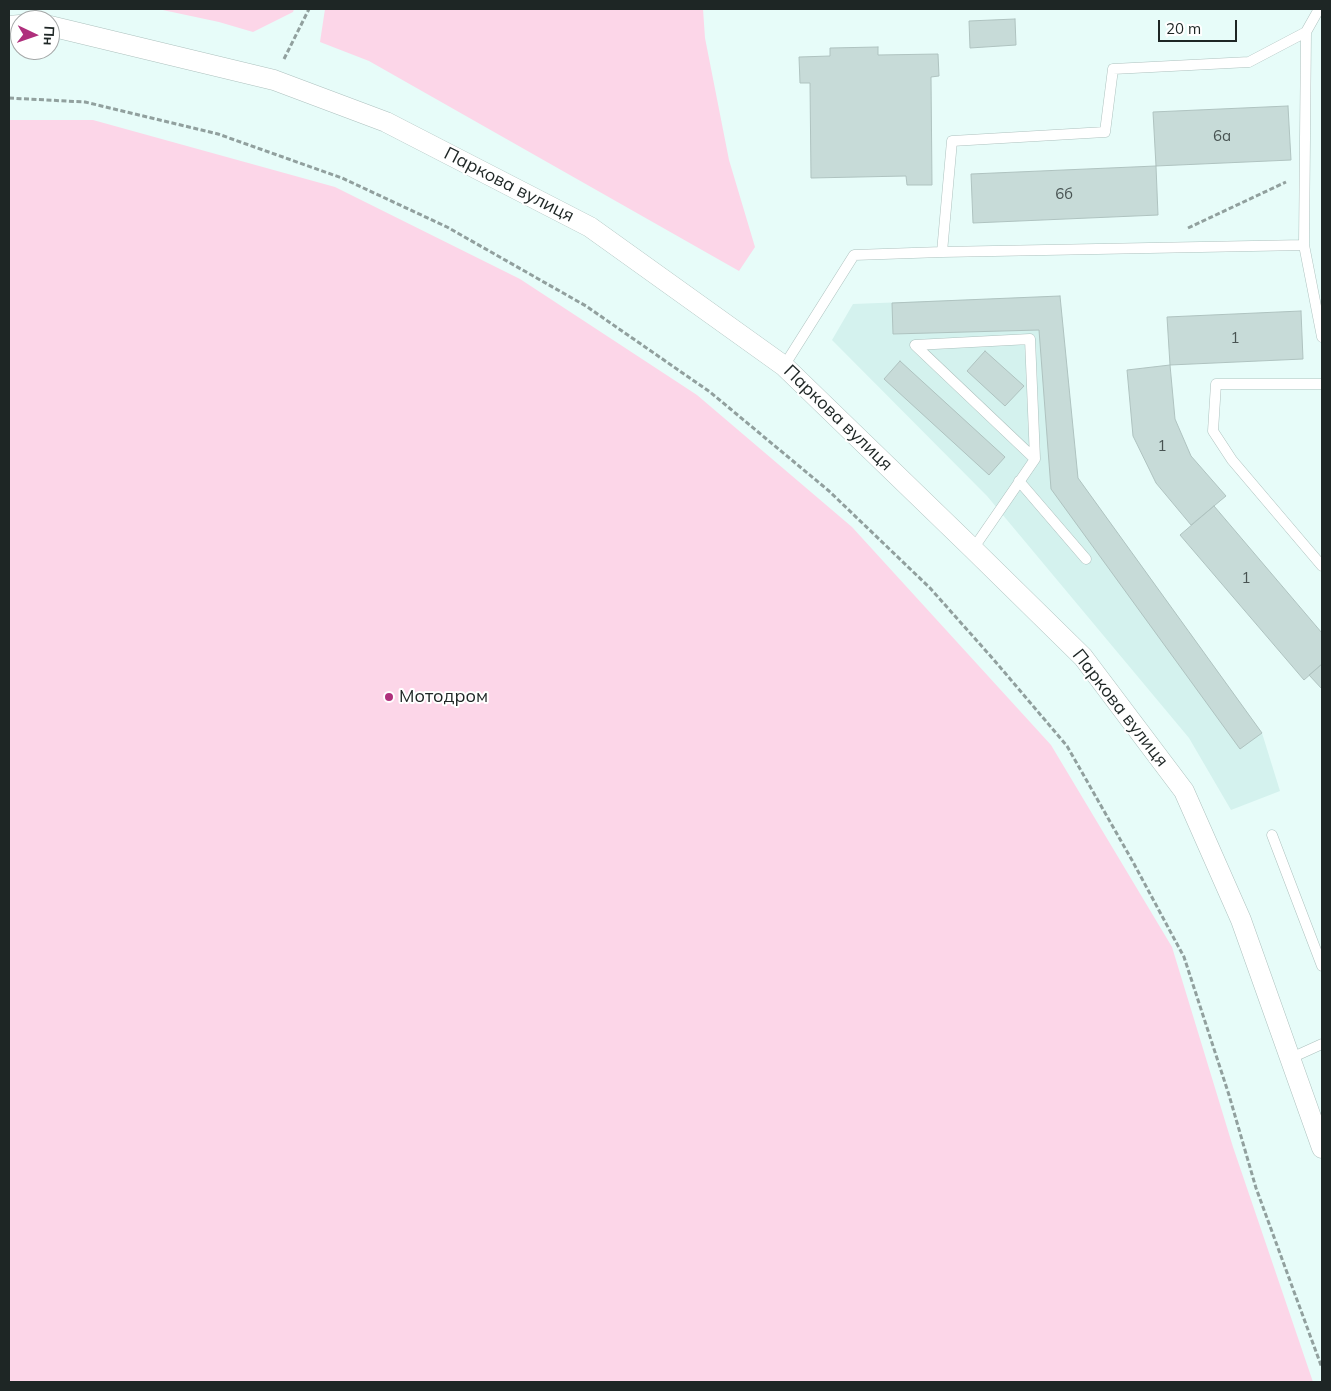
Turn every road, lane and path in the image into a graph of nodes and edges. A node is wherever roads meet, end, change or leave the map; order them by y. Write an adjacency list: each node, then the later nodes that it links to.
1 (309, 9): 5 (path)
2 (1319, 9): 4 (lane)
3 (60, 28): 5 (street, Паркова вулиця)
4 (1306, 32): 7 (lane); 10 (lane)
5 (274, 80): 12 (street, Паркова вулиця)
6 (9, 98): 24 (path)
7 (1305, 173): 8 (lane); 9 (path)
8 (1304, 245): 9 (lane); 11 (lane)
9 (1149, 248): 10 (lane)
10 (942, 252): 12 (lane)
11 (1322, 337)
12 (784, 366): 16 (street, Паркова вулиця)
13 (1322, 384): 18 (lane)
14 (1035, 459): 14 (lane); 15 (lane)
15 (1019, 481): 16 (lane); 17 (lane)
16 (973, 549): 22 (street, Паркова вулиця)
17 (1086, 559)
18 (1322, 566)
19 (1272, 835): 20 (lane)
20 (1322, 966)
21 (1322, 1044): 22 (lane)
22 (1291, 1058): 23 (street, Паркова вулиця)
23 (1322, 1148)
24 (1322, 1368)

